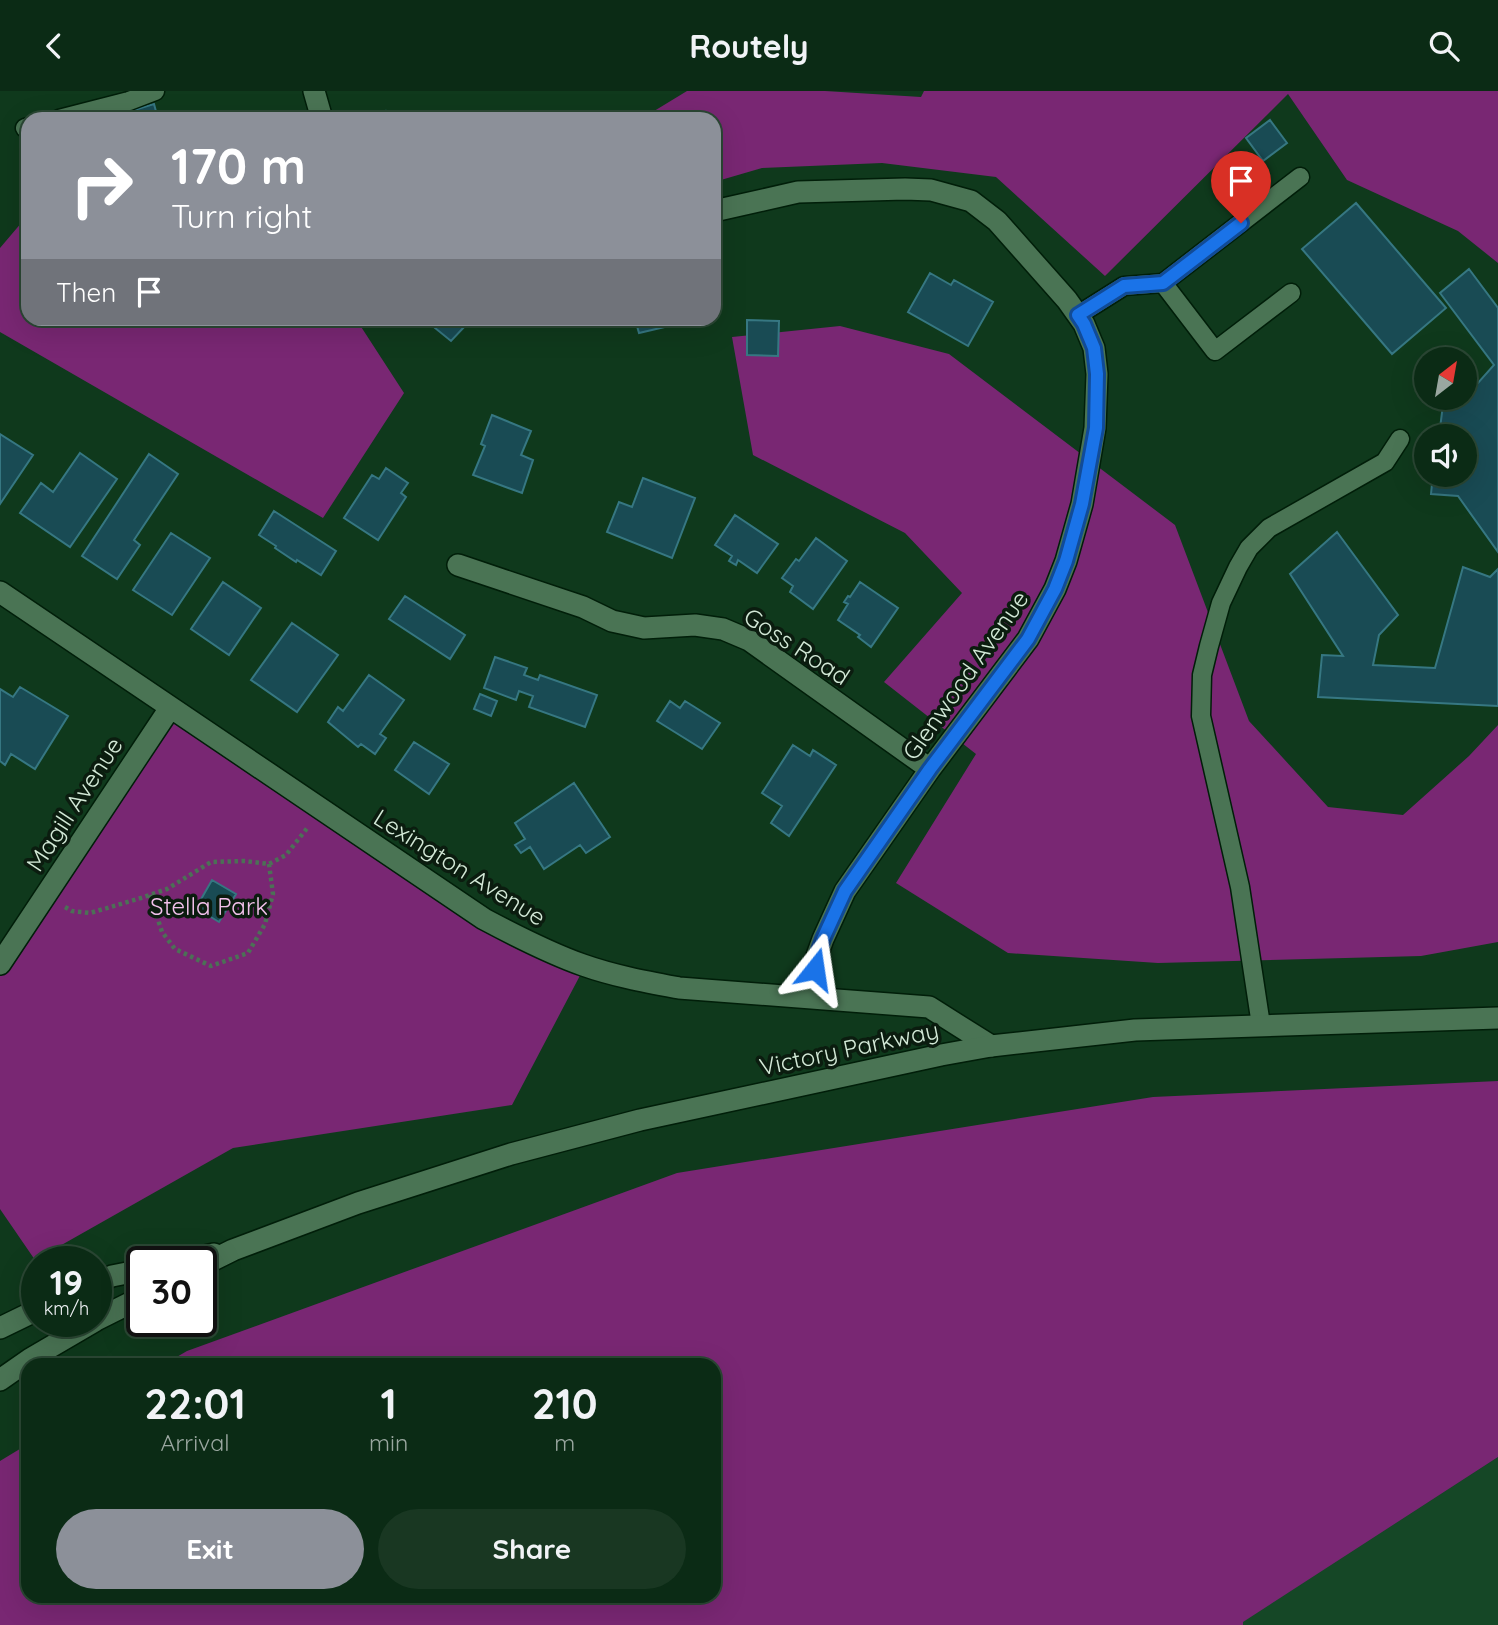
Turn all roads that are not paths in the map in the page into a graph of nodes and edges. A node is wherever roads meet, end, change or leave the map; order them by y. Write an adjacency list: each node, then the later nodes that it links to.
1 (155, 91): 3 (lane)
2 (313, 91): 4 (street)
3 (85, 112)
4 (320, 112)
5 (1300, 177): 7 (lane)
6 (721, 209): 9 (street, Glenwood Avenue)
7 (1163, 283): 8 (lane); 9 (lane)
8 (1291, 293)
9 (1078, 315): 14 (street, Glenwood Avenue)
10 (1400, 439): 18 (lane)
11 (458, 565): 14 (street, Goss Road)
12 (0, 592): 13 (street, Lexington Avenue)
13 (170, 708): 15 (street, Magill Avenue); 16 (street, Lexington Avenue)
14 (930, 769): 16 (street, Glenwood Avenue)
15 (0, 964)
16 (823, 999): 19 (street, Lexington Avenue)
17 (1498, 1018): 18 (street, Victory Parkway)
18 (1261, 1025): 19 (street, Victory Parkway)
19 (991, 1046): 20 (street, Victory Parkway)
20 (233, 1250): 21 (street, Victory Parkway); 22 (street, Victory Parkway)
21 (217, 1254)
22 (217, 1258)
23 (21, 1318): 24 (street)
24 (0, 1328)
25 (68, 1337): 26 (street)
26 (32, 1358)
27 (21, 1365): 28 (street)
28 (0, 1380)

